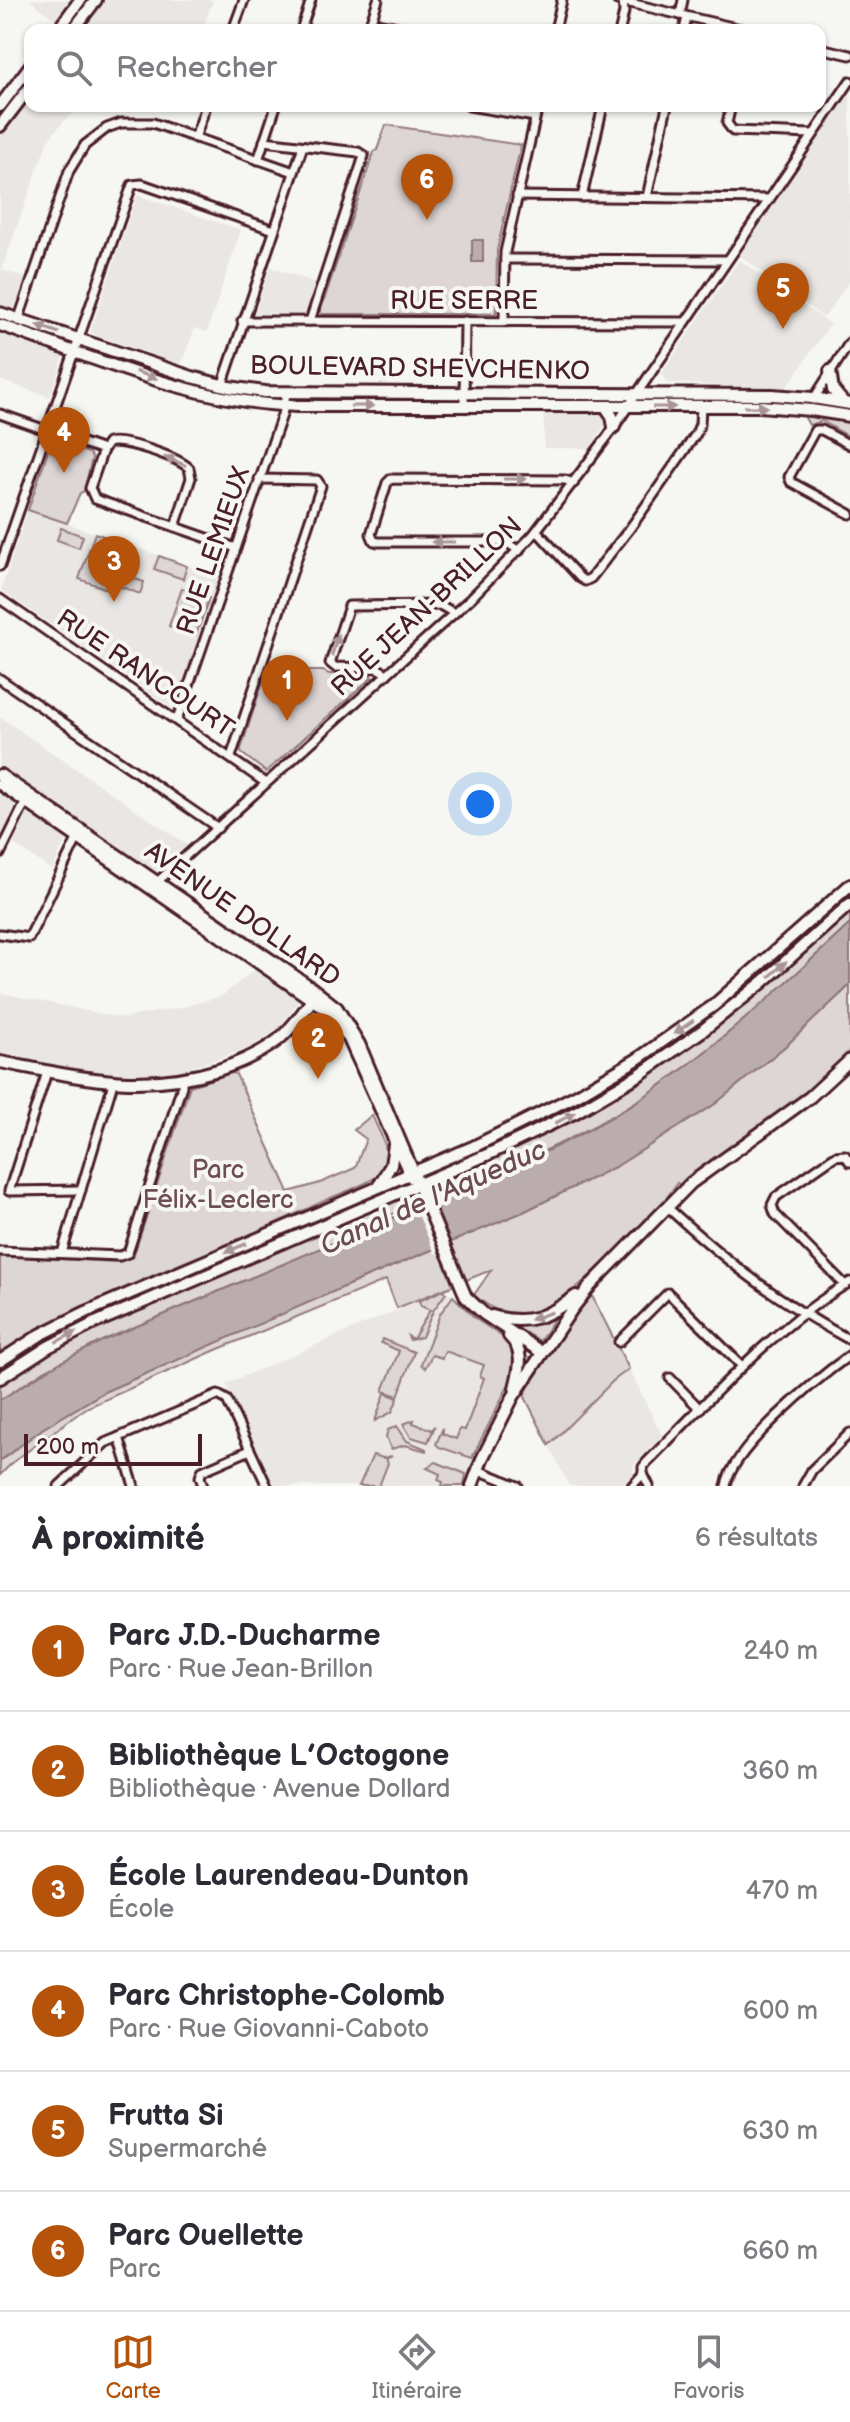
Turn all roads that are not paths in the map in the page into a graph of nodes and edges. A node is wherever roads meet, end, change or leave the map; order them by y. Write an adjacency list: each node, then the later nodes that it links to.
1 (80, 0): 10 (main road)
2 (96, 0): 11 (main road)
3 (244, 0): 12 (street)
4 (311, 0): 13 (street)
5 (378, 0): 14 (street)
6 (562, 0): 15 (street)
7 (621, 0): 9 (street); 16 (street)
8 (683, 0): 9 (street)
9 (683, 16): 17 (street); 18 (street)
10 (62, 24)
11 (78, 24)
12 (235, 24)
13 (303, 24)
14 (370, 24)
15 (556, 24)
16 (621, 24)
17 (684, 24)
18 (718, 24)
19 (826, 49): 20 (street)
20 (850, 55)
21 (24, 74): 24 (main road)
22 (850, 81): 34 (street, RUE JEAN-BRILLON)
23 (24, 95): 33 (main road)
24 (0, 106)
25 (204, 112): 35 (street)
26 (274, 112): 36 (street)
27 (505, 112): 32 (street)
28 (536, 112): 32 (street)
29 (602, 112): 41 (street)
30 (666, 112): 42 (street)
31 (730, 112): 34 (street)
32 (535, 117): 40 (street)
33 (0, 126)
34 (812, 134): 43 (street, RUE JEAN-BRILLON)
35 (195, 138): 38 (street); 48 (street)
36 (264, 141): 37 (street); 38 (street)
37 (303, 146): 39 (street); 50 (street)
38 (258, 160): 39 (street)
39 (294, 172): 44 (street)
40 (517, 196): 41 (street); 45 (street)
41 (582, 197): 42 (street)
42 (647, 197): 43 (street)
43 (769, 199): 46 (street, RUE JEAN-BRILLON)
44 (274, 230): 49 (street); 56 (street)
45 (505, 259): 46 (street); 52 (street)
46 (726, 260): 53 (street, RUE JEAN-BRILLON)
47 (0, 313): 48 (main road, BOULEVARD SHEVCHENKO)
48 (19, 319): 55 (street); 56 (main road, BOULEVARD SHEVCHENKO, one-way to 48)
49 (242, 321): 50 (street, RUE SERRE); 60 (street)
50 (310, 321): 51 (street, RUE SERRE)
51 (465, 321): 52 (street, RUE SERRE); 65 (street)
52 (504, 321): 53 (street, RUE SERRE)
53 (685, 322): 62 (street, RUE JEAN-BRILLON)
54 (0, 325): 55 (main road, BOULEVARD SHEVCHENKO)
55 (14, 330): 58 (main road, BOULEVARD SHEVCHENKO)
56 (78, 339): 58 (street); 60 (main road, BOULEVARD SHEVCHENKO)
57 (850, 342): 59 (street)
58 (74, 351): 63 (main road, BOULEVARD SHEVCHENKO, one-way to 63); 75 (street)
59 (830, 371): 64 (street); 66 (main road)
60 (222, 385): 61 (main road, BOULEVARD SHEVCHENKO); 63 (street)
61 (286, 394): 65 (main road, BOULEVARD SHEVCHENKO); 67 (street, RUE LEMIEUX)
62 (635, 394): 64 (main road, BOULEVARD SHEVCHENKO); 65 (main road, BOULEVARD SHEVCHENKO); 69 (street, RUE JEAN-BRILLON)
63 (219, 397): 67 (main road, BOULEVARD SHEVCHENKO)
64 (813, 398): 66 (main road, BOULEVARD SHEVCHENKO); 71 (street)
65 (464, 400): 67 (main road, BOULEVARD SHEVCHENKO, one-way to 65); 68 (main road, BOULEVARD SHEVCHENKO)
66 (847, 404)
67 (284, 406): 78 (street, RUE LEMIEUX)
68 (605, 406): 69 (main road, BOULEVARD SHEVCHENKO); 74 (main road)
69 (627, 406): 70 (main road, BOULEVARD SHEVCHENKO, one-way to 70); 74 (street, RUE JEAN-BRILLON)
70 (701, 407): 71 (main road, BOULEVARD SHEVCHENKO, one-way to 71); 82 (street)
71 (811, 410): 73 (main road, BOULEVARD SHEVCHENKO)
72 (0, 414): 75 (street)
73 (850, 416)
74 (614, 427): 79 (street, RUE JEAN-BRILLON)
75 (47, 431): 77 (street); 85 (street)
76 (850, 445): 80 (street)
77 (103, 450): 81 (street); 81 (street, one-way to 77)
78 (259, 479): 83 (street, RUE LEMIEUX); 91 (street)
79 (574, 483): 82 (street, RUE JEAN-BRILLON); 84 (street, one-way to 79)
80 (850, 514)
81 (175, 527): 83 (street)
82 (537, 531): 84 (street, RUE JEAN-BRILLON)
83 (236, 548): 90 (street, RUE LEMIEUX)
84 (519, 551): 87 (street, RUE JEAN-BRILLON)
85 (0, 566)
86 (0, 599): 90 (street, RUE RANCOURT)
87 (454, 613): 88 (street, RUE JEAN-BRILLON); 88 (street, one-way to 87)
88 (387, 674): 93 (street, RUE JEAN-BRILLON)
89 (0, 679): 96 (street)
90 (177, 720): 91 (street, RUE RANCOURT)
91 (231, 757): 93 (street, RUE RANCOURT)
92 (0, 775): 95 (main road, AVENUE DOLLARD)
93 (266, 783): 96 (street, RUE JEAN-BRILLON)
94 (0, 784): 95 (main road, AVENUE DOLLARD)
95 (28, 798): 97 (main road, AVENUE DOLLARD); 98 (street)
96 (218, 828): 99 (street, RUE JEAN-BRILLON)
97 (80, 834): 99 (main road, AVENUE DOLLARD); 102 (street)
98 (0, 854)
99 (154, 885): 103 (main road, AVENUE DOLLARD)
100 (850, 885): 111 (main road, one-way to 111)
101 (850, 904): 112 (main road, one-way to 101)
102 (0, 934)
103 (315, 995): 107 (main road); 109 (main road, AVENUE DOLLARD); 111 (main road, AVENUE DOLLARD)
104 (850, 1060): 115 (main road)
105 (0, 1062): 106 (main road)
106 (47, 1072): 108 (main road); 114 (street)
107 (182, 1079): 108 (main road); 117 (street)
108 (113, 1083): 114 (street)
109 (394, 1143): 111 (main road, AVENUE DOLLARD); 113 (main road)
110 (850, 1162): 118 (street)
111 (411, 1172): 112 (main road, AVENUE DOLLARD); 113 (main road)
112 (418, 1185): 120 (main road, AVENUE DOLLARD); 128 (main road, one-way to 112)
113 (379, 1186): 126 (main road, one-way to 126)
114 (81, 1190): 117 (street)
115 (667, 1207): 119 (main road); 121 (street)
116 (0, 1251): 117 (street)
117 (62, 1253)
118 (848, 1284): 121 (street)
119 (591, 1285): 120 (main road, one-way to 120); 124 (main road)
120 (484, 1314): 124 (main road, AVENUE DOLLARD); 130 (main road)
121 (803, 1314): 122 (street); 127 (street)
122 (850, 1340)
123 (619, 1342): 127 (street)
124 (541, 1352): 130 (main road)
125 (850, 1355): 145 (street)
126 (0, 1361)
127 (742, 1366): 131 (street)
128 (0, 1378)
129 (670, 1378): 131 (street)
130 (513, 1397): 135 (main road)
131 (700, 1409): 136 (street)
132 (850, 1433): 146 (street)
133 (119, 1437): 134 (street); 137 (street); 138 (street)
134 (250, 1450): 139 (street); 140 (street)
135 (478, 1470): 141 (main road); 142 (street)
136 (643, 1474): 143 (street); 144 (street)
137 (59, 1486)
138 (134, 1486)
139 (203, 1486)
140 (267, 1486)
141 (472, 1486)
142 (518, 1486)
143 (632, 1486)
144 (649, 1486)
145 (726, 1486)
146 (803, 1486)

